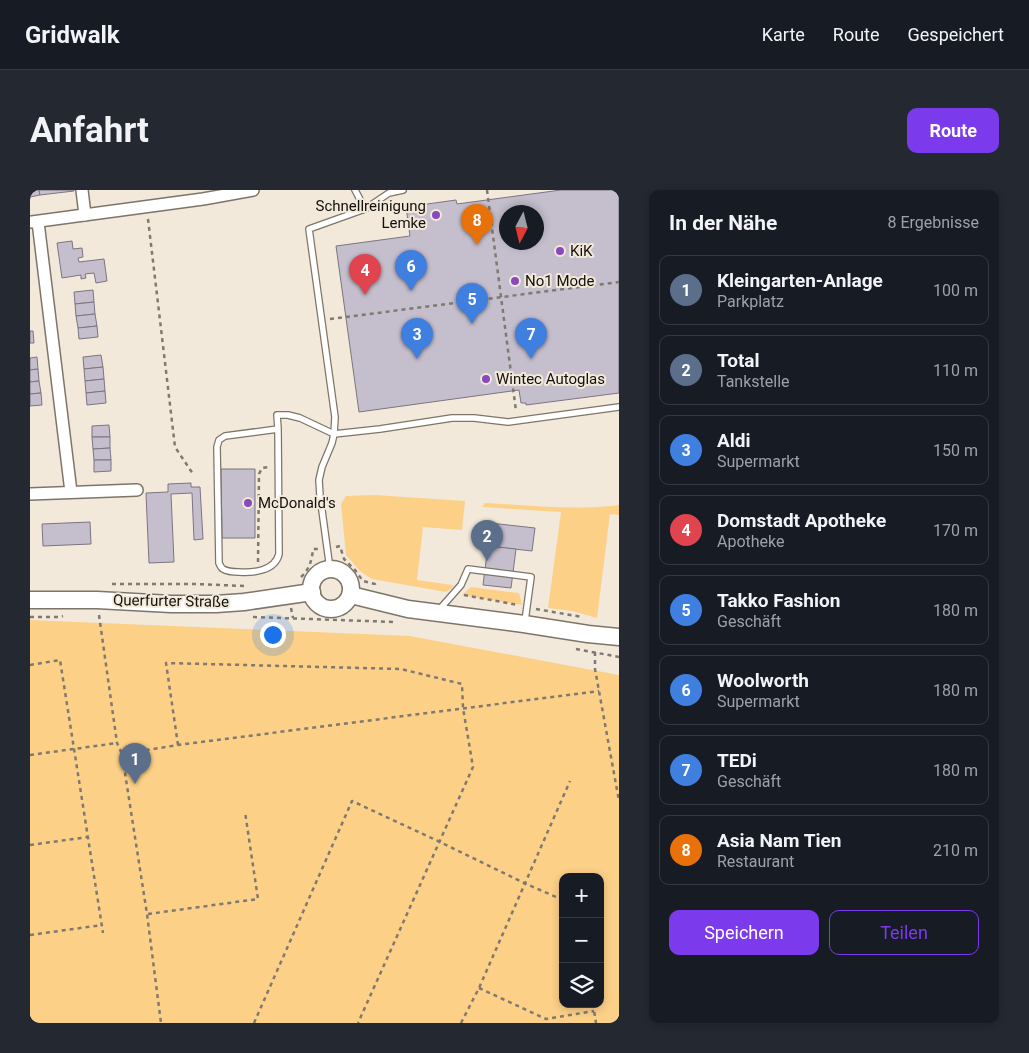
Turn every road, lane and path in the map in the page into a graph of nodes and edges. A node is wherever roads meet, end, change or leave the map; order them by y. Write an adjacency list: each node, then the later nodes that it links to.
1 (82, 190): 9 (street)
2 (253, 190): 6 (street)
3 (355, 190): 8 (lane)
4 (403, 190): 8 (lane)
5 (487, 190): 12 (path)
6 (202, 194): 7 (street)
7 (146, 206): 9 (street); 19 (path)
8 (364, 210): 13 (lane)
9 (85, 215): 10 (street)
10 (34, 222): 21 (street)
11 (619, 282): 12 (path)
12 (501, 297): 13 (path); 15 (path)
13 (321, 320): 17 (lane)
14 (619, 407): 15 (lane)
15 (517, 420): 17 (lane)
16 (278, 429): 17 (lane); 18 (lane); 24 (lane)
17 (334, 434): 23 (lane)
18 (278, 467): 24 (lane); 24 (path)
19 (193, 474)
20 (137, 490): 21 (street)
21 (71, 492): 22 (street)
22 (30, 494)
23 (330, 569): 25 (main road); 26 (main road)
24 (260, 571)
25 (312, 592): 26 (main road); 28 (main road, Querfurter Straße)
26 (351, 595): 29 (main road)
27 (30, 600): 28 (main road, Querfurter Straße)
28 (97, 600): 44 (path)
29 (437, 613): 34 (main road); 34 (lane)
30 (67, 615): 31 (path)
31 (30, 617)
32 (244, 617): 33 (path)
33 (403, 623)
34 (524, 624): 35 (main road)
35 (588, 634): 36 (main road); 37 (main road)
36 (619, 637)
37 (619, 643)
38 (569, 647): 39 (path)
39 (594, 652): 40 (path); 42 (path)
40 (619, 657)
41 (30, 665): 46 (path)
42 (599, 691): 43 (path); 50 (path)
43 (463, 708): 45 (path); 45 (path); 53 (path)
44 (117, 743): 46 (path); 47 (path)
45 (178, 745): 47 (path)
46 (74, 749): 48 (path); 52 (path)
47 (122, 754): 57 (path)
48 (30, 755)
49 (570, 781): 55 (path)
50 (619, 801)
51 (245, 812): 57 (path)
52 (88, 837): 54 (path); 58 (path)
53 (440, 842): 55 (path); 65 (path); 66 (path)
54 (30, 845)
55 (524, 883): 56 (path); 61 (path)
56 (559, 898)
57 (147, 914): 64 (path)
58 (102, 925): 59 (path); 60 (path)
59 (103, 933)
60 (30, 935)
61 (479, 988): 63 (path); 67 (path)
62 (594, 1008): 63 (path)
63 (594, 1011): 68 (path)
64 (161, 1023)
65 (254, 1023)
66 (358, 1023)
67 (461, 1023)
68 (596, 1023)

